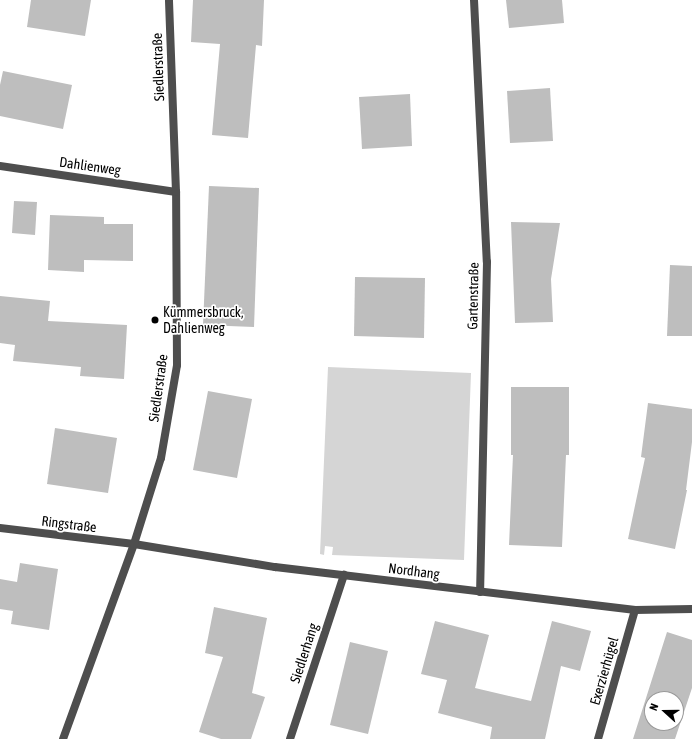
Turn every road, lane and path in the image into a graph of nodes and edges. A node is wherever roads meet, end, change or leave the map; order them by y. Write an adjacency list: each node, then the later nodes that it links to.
1 (169, 0): 4 (street, Siedlerstraße)
2 (474, 0): 8 (street, Gartenstraße)
3 (0, 166): 4 (street, Dahlienweg)
4 (176, 192): 6 (street, Siedlerstraße)
5 (0, 528): 6 (street, Ringstraße)
6 (134, 544): 7 (street, Nordhang); 11 (street, Siedlerstraße)
7 (344, 576): 8 (street, Nordhang); 12 (street, Siedlerhang)
8 (480, 592): 10 (street, Nordhang)
9 (692, 609): 10 (street, Nordhang)
10 (635, 610): 13 (street, Exerzierhügel)
11 (63, 739)
12 (290, 739)
13 (598, 739)

